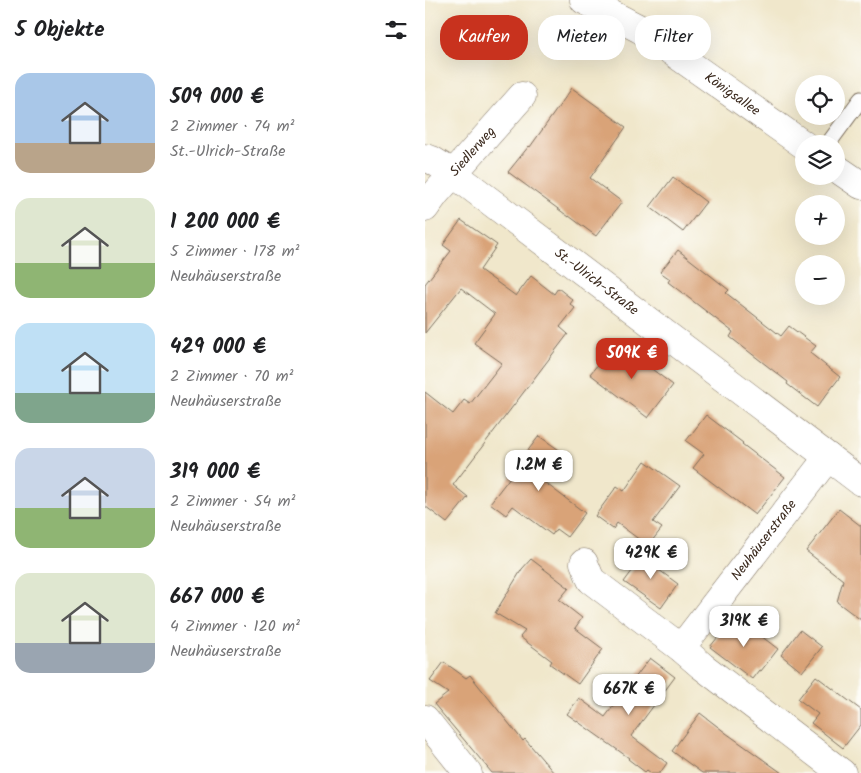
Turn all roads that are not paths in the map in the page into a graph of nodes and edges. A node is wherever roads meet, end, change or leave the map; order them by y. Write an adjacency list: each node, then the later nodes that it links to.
1 (584, 0): 5 (street, Königsallee)
2 (521, 96): 7 (street, Siedlerweg)
3 (861, 99): 4 (lane)
4 (835, 135)
5 (795, 139)
6 (425, 158): 7 (street, St.-Ulrich-Straße)
7 (453, 174): 10 (street, Siedlerweg); 11 (street, St.-Ulrich-Straße)
8 (845, 174): 9 (street)
9 (861, 185)
10 (425, 208)
11 (828, 457): 12 (street, St.-Ulrich-Straße); 14 (street, Neuhäuserstraße)
12 (861, 482)
13 (584, 563): 14 (street)
14 (681, 648): 17 (street)
15 (425, 719): 16 (street)
16 (468, 773)
17 (843, 773)

